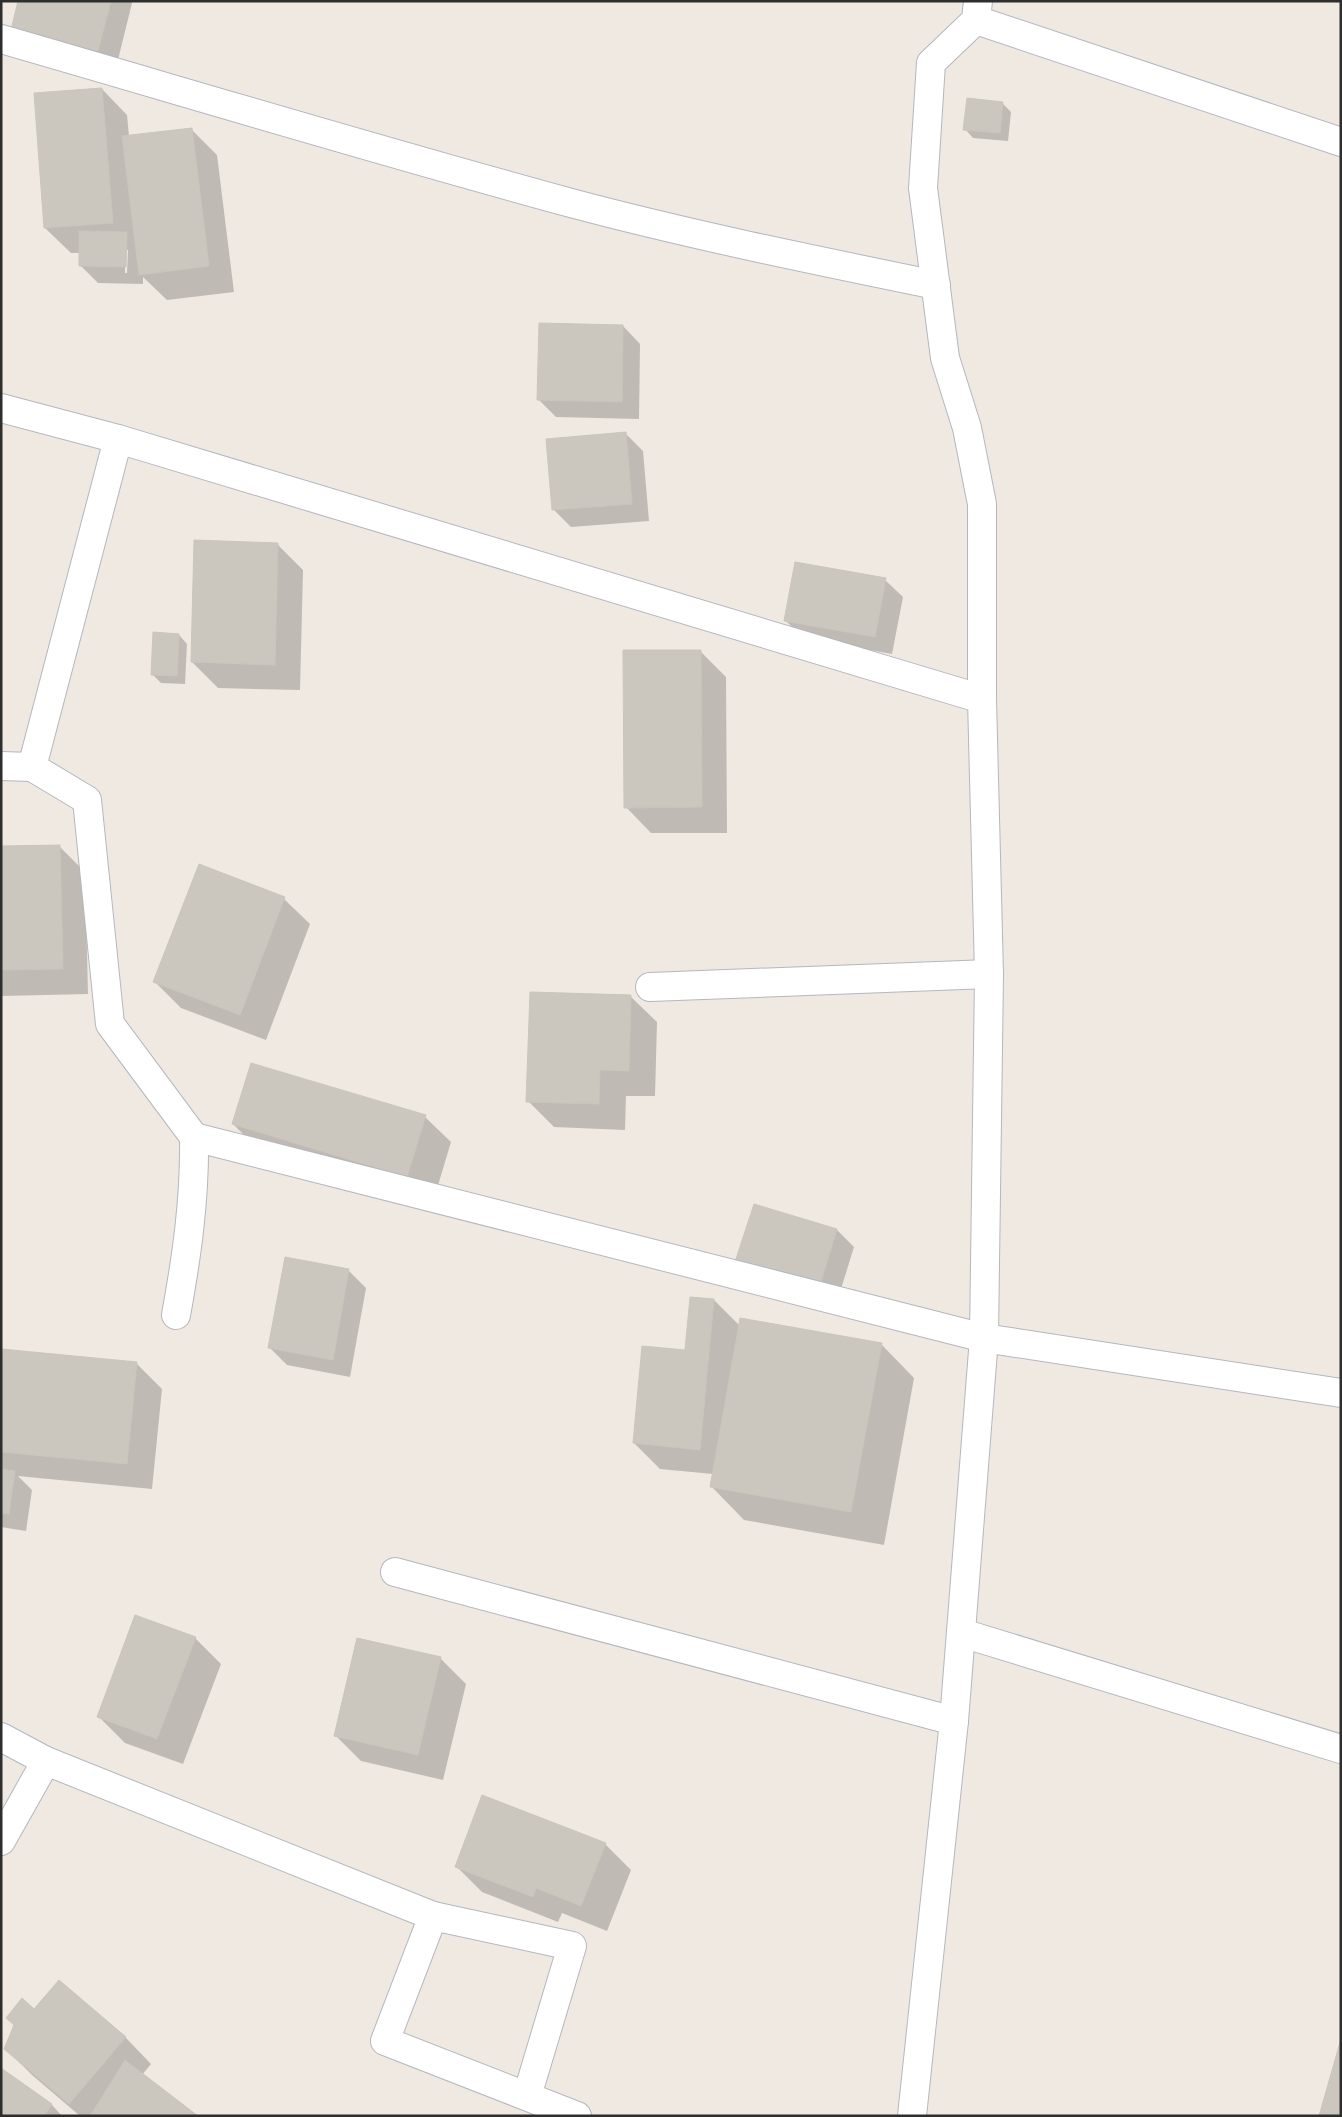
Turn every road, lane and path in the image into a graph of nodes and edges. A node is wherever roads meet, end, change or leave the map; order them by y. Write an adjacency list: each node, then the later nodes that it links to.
1 (977, 11): 3 (street); 4 (street)
2 (1, 39): 4 (street)
3 (1341, 142)
4 (936, 285): 7 (street)
5 (1, 408): 6 (street)
6 (118, 440): 7 (street); 9 (street)
7 (982, 699): 10 (street)
8 (1, 766): 9 (street)
9 (32, 767): 12 (street)
10 (988, 974): 11 (street); 14 (street)
11 (650, 987)
12 (194, 1137): 13 (street); 14 (street)
13 (176, 1315)
14 (984, 1338): 15 (street); 17 (street)
15 (1341, 1393)
16 (395, 1572): 18 (street)
17 (962, 1633): 18 (street); 20 (street)
18 (954, 1721): 26 (street)
19 (1, 1736): 21 (street)
20 (1341, 1750)
21 (46, 1761): 22 (street); 23 (street)
22 (1, 1841)
23 (433, 1916): 24 (street); 24 (street)
24 (527, 2096): 25 (street)
25 (578, 2116)
26 (912, 2116)

